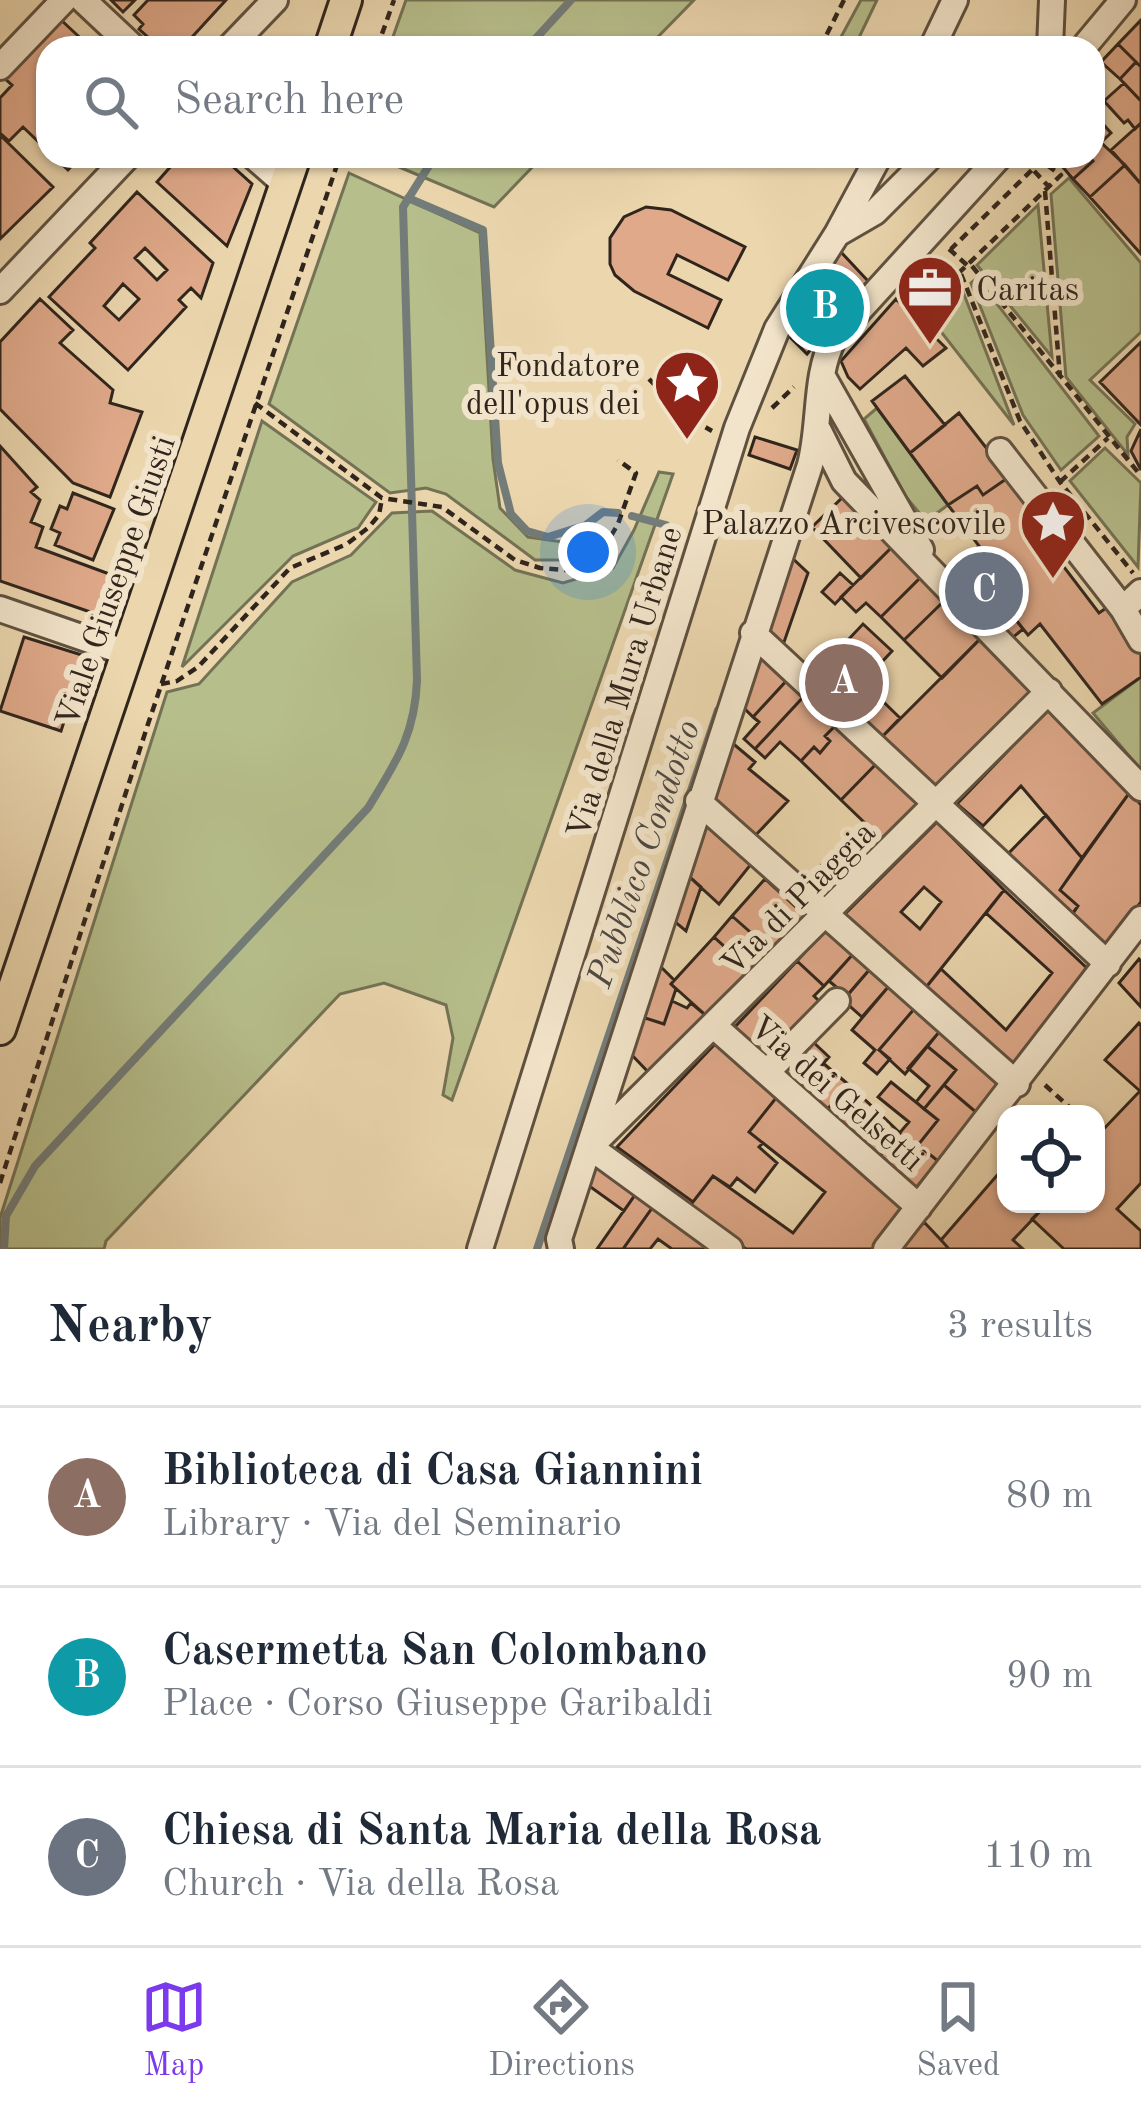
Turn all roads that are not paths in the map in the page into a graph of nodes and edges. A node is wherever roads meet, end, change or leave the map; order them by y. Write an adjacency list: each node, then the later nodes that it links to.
1 (64, 0): 14 (street)
2 (83, 0): 8 (street)
3 (274, 0): 9 (street)
4 (346, 0): 10 (main road)
5 (955, 0): 11 (street)
6 (1052, 0): 12 (street)
7 (1123, 0): 13 (street)
8 (121, 36)
9 (241, 36)
10 (334, 36)
11 (938, 36)
12 (1050, 36)
13 (1093, 36)
14 (0, 67)
15 (117, 168): 21 (street)
16 (873, 168): 20 (street, Via della Mura Urbane)
17 (919, 168): 20 (street)
18 (1000, 168): 22 (street)
19 (290, 171): 30 (main road, Viale Giuseppe Giusti)
20 (837, 234): 45 (street, Via della Mura Urbane)
21 (0, 291)
22 (821, 374): 23 (street); 25 (street)
23 (819, 431): 25 (street); 28 (street)
24 (1000, 451): 26 (street)
25 (933, 573): 31 (street)
26 (1132, 600): 29 (street)
27 (0, 608): 30 (street)
28 (753, 633): 33 (street); 34 (street)
29 (1141, 640)
30 (127, 653): 40 (main road, Viale Giuseppe Giusti)
31 (1049, 692): 32 (street); 34 (street, Via di Piaggia)
32 (1141, 788)
33 (698, 802): 35 (street); 43 (street)
34 (936, 804): 35 (street, Via di Piaggia); 37 (street)
35 (825, 915): 39 (street, Via di Piaggia); 42 (street)
36 (1141, 919): 37 (street)
37 (1108, 964): 42 (street)
38 (837, 1000): 41 (street)
39 (714, 1027): 41 (street, Via dei Gelsetti); 43 (street, Via di Piaggia)
40 (0, 1029)
41 (767, 1072): 44 (street, Via dei Gelsetti)
42 (1022, 1076): 44 (street)
43 (590, 1147): 46 (street); 47 (street)
44 (919, 1207): 48 (street)
45 (480, 1249)
46 (561, 1249)
47 (730, 1249)
48 (886, 1249)

